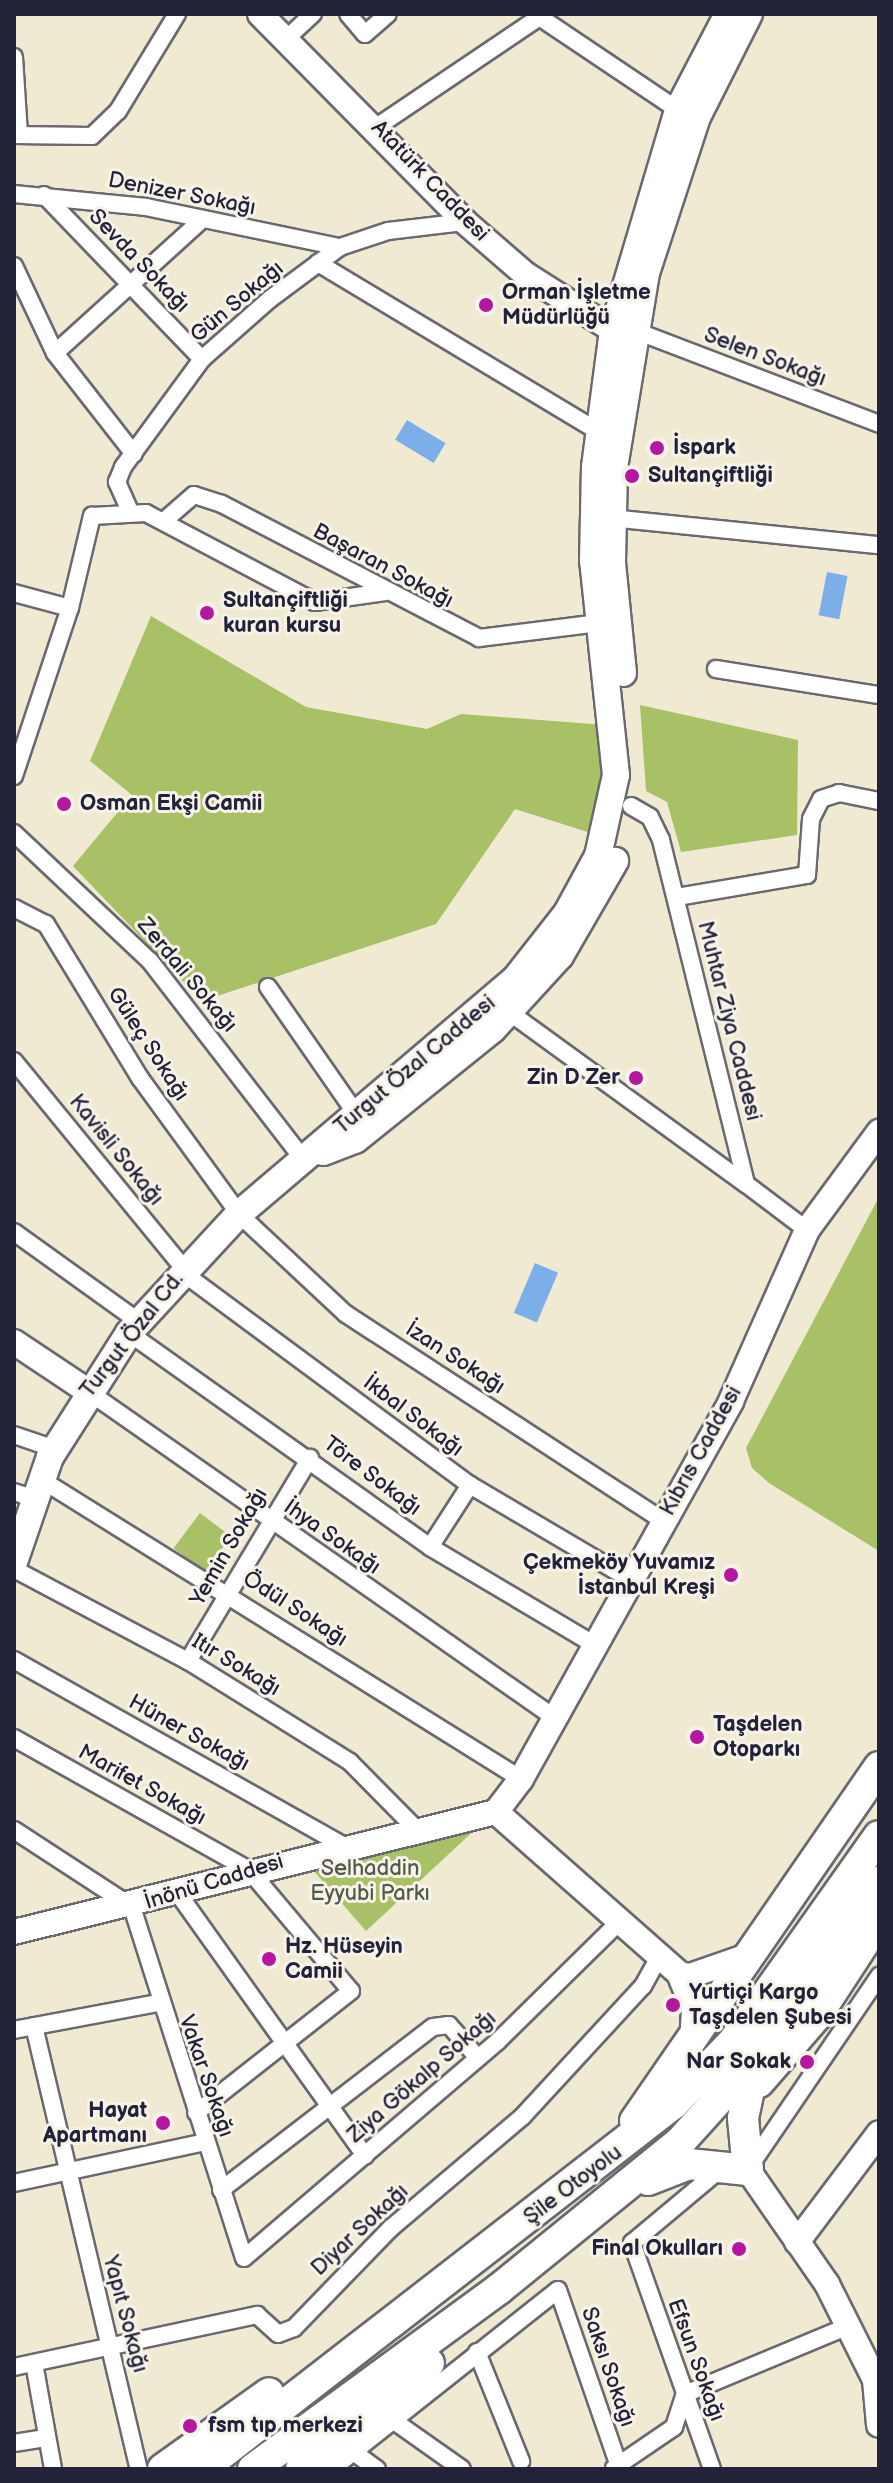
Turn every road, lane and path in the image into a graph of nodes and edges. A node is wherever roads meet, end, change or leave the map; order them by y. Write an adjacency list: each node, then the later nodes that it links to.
1 (177, 14): 13 (street)
2 (260, 14): 9 (street, Atatürk Caddesi)
3 (313, 14): 9 (street)
4 (348, 14): 5 (street)
5 (388, 14)
6 (728, 14): 11 (main road, Turgut Özal Caddesi)
7 (749, 14): 22 (main road, Turgut Özal Caddesi)
8 (540, 15): 11 (street); 12 (street)
9 (286, 39): 12 (street, Atatürk Caddesi)
10 (14, 57): 13 (street)
11 (678, 110): 22 (main road, Turgut Özal Caddesi)
12 (378, 126): 17 (street, Atatürk Caddesi)
13 (17, 135)
14 (14, 194): 15 (street, Denizer Sokağı)
15 (44, 195): 16 (street, Denizer Sokağı); 21 (street, Sevda Sokağı)
16 (203, 219): 18 (street, Denizer Sokağı); 21 (street)
17 (465, 222): 18 (street, Gün Sokağı); 22 (street, Atatürk Caddesi)
18 (340, 247): 19 (street, Gün Sokağı)
19 (318, 263): 24 (street, Gün Sokağı); 26 (street)
20 (14, 266): 23 (street)
21 (132, 281): 23 (street); 24 (street, Sevda Sokağı)
22 (624, 331): 25 (street, Selen Sokağı); 26 (main road, Turgut Özal Caddesi); 29 (main road, Turgut Özal Caddesi)
23 (55, 353): 27 (street)
24 (202, 359): 27 (street, Gün Sokağı)
25 (879, 424)
26 (599, 432): 35 (main road, Turgut Özal Caddesi)
27 (134, 454): 28 (street, Gün Sokağı)
28 (129, 509): 30 (street); 34 (street)
29 (611, 518): 31 (street); 35 (main road, Turgut Özal Caddesi)
30 (165, 520): 32 (street); 32 (street, Başaran Sokağı)
31 (879, 545)
32 (385, 592): 35 (street, Başaran Sokağı)
33 (14, 593): 34 (street)
34 (70, 608): 38 (street)
35 (608, 622): 40 (main road, Turgut Özal Caddesi)
36 (716, 669): 37 (street)
37 (879, 695)
38 (14, 776)
39 (879, 801): 42 (street)
40 (623, 802): 42 (street, Muhtar Ziya Caddesi); 45 (main road, Turgut Özal Caddesi); 47 (main road, Turgut Özal Caddesi)
41 (15, 839): 49 (street, Zerdali Sokağı)
42 (677, 897): 50 (street, Muhtar Ziya Caddesi)
43 (14, 908): 51 (street, Güleç Sokağı)
44 (268, 987): 47 (street)
45 (509, 1012): 49 (main road, Turgut Özal Caddesi); 50 (street)
46 (14, 1061): 54 (street, Kavisli Sokağı)
47 (357, 1115): 49 (main road, Turgut Özal Caddesi)
48 (879, 1132): 52 (street, Kıbrıs Caddesi)
49 (311, 1159): 51 (main road, Turgut Özal Cd.)
50 (746, 1184): 52 (street)
51 (239, 1214): 54 (main road, Turgut Özal Cd.); 64 (street, İzan Sokağı)
52 (807, 1230): 64 (street, Kıbrıs Caddesi)
53 (14, 1232): 55 (street, Töre Sokağı)
54 (182, 1269): 55 (main road, Turgut Özal Cd.); 61 (street, İkbal Sokağı)
55 (134, 1327): 57 (main road, Turgut Özal Cd.); 60 (street, Töre Sokağı)
56 (14, 1342): 57 (street)
57 (86, 1390): 59 (main road, Turgut Özal Cd.); 63 (street, İhya Sokağı)
58 (14, 1435): 59 (street)
59 (55, 1449): 62 (main road, Turgut Özal Cd.)
60 (310, 1458): 63 (street, Yemin Sokağı); 65 (street, Töre Sokağı)
61 (470, 1485): 65 (street); 68 (street, İkbal Sokağı)
62 (30, 1490): 66 (main road, Turgut Özal Cd.); 69 (street, Ödül Sokağı)
63 (267, 1520): 69 (street, Yemin Sokağı); 73 (street, İhya Sokağı)
64 (662, 1520): 68 (street, Kıbrıs Caddesi)
65 (430, 1547): 70 (street, Töre Sokağı)
66 (14, 1562)
67 (14, 1569): 72 (street, Itır Sokağı)
68 (631, 1580): 70 (street, Kıbrıs Caddesi)
69 (229, 1592): 72 (street, Yemin Sokağı); 76 (street, Ödül Sokağı)
70 (595, 1645): 73 (street, Kıbrıs Caddesi)
71 (14, 1660): 81 (street, Hüner Sokağı)
72 (188, 1661): 78 (street, Itır Sokağı)
73 (555, 1718): 76 (street, Kıbrıs Caddesi)
74 (14, 1738): 82 (street, Marifet Sokağı)
75 (879, 1767): 89 (highway)
76 (521, 1779): 77 (street, Kıbrıs Caddesi)
77 (496, 1812): 78 (street, İnönü Caddesi); 87 (street)
78 (415, 1828): 81 (street, İnönü Caddesi)
79 (14, 1830): 85 (street)
80 (879, 1836): 108 (highway, Şile Otoyolu)
81 (342, 1845): 82 (street, İnönü Caddesi)
82 (249, 1870): 84 (street, İnönü Caddesi); 97 (street)
83 (879, 1882): 99 (highway, Şile Otoyolu)
84 (177, 1892): 85 (street, İnönü Caddesi); 97 (street)
85 (132, 1907): 88 (street, İnönü Caddesi); 93 (street, Vakar Sokağı)
86 (879, 1920): 100 (highway)
87 (620, 1921): 90 (street); 98 (street, Ziya Gökalp Sokağı)
88 (14, 1932)
89 (759, 1950): 92 (street); 96 (highway)
90 (660, 1955): 92 (street); 118 (street, Diyar Sokağı)
91 (879, 1976): 107 (street)
92 (684, 1978): 96 (highway)
93 (158, 2003): 94 (street); 102 (street, Vakar Sokağı)
94 (34, 2026): 95 (street); 109 (street, Yapıt Sokağı)
95 (14, 2030)
96 (696, 2030): 108 (highway)
97 (284, 2044): 101 (street); 102 (street)
98 (478, 2058): 101 (street); 106 (street, Ziya Gökalp Sokağı)
99 (756, 2058): 100 (highway); 105 (highway, Şile Otoyolu)
100 (747, 2094): 105 (highway); 107 (highway)
101 (328, 2103): 106 (street); 111 (street)
102 (196, 2113): 104 (street, Vakar Sokağı)
103 (879, 2133): 113 (street)
104 (205, 2142): 109 (street); 111 (street, Vakar Sokağı)
105 (680, 2142): 112 (highway, Şile Otoyolu)
106 (365, 2156): 115 (street, Ziya Gökalp Sokağı)
107 (736, 2168): 112 (highway); 113 (street); 123 (street, Efsun Sokağı)
108 (597, 2170): 114 (highway, Şile Otoyolu)
109 (64, 2172): 110 (street); 118 (street, Yapıt Sokağı)
110 (14, 2183)
111 (221, 2190): 115 (street, Vakar Sokağı)
112 (611, 2199): 116 (highway, Şile Otoyolu)
113 (797, 2242): 117 (street)
114 (481, 2254): 133 (highway); 134 (highway, Şile Otoyolu)
115 (244, 2258)
116 (499, 2289): 135 (highway, Şile Otoyolu); 136 (highway)
117 (846, 2327): 122 (street); 123 (street)
118 (112, 2350): 120 (street, Diyar Sokağı); 132 (street, Yapıt Sokağı)
119 (477, 2352): 124 (street); 129 (street, Saksı Sokağı); 130 (street)
120 (34, 2363): 121 (street, Diyar Sokağı); 126 (street)
121 (14, 2367)
122 (877, 2379): 125 (street)
123 (685, 2394): 129 (street); 140 (street, Efsun Sokağı)
124 (394, 2421): 128 (street); 139 (street)
125 (879, 2425)
126 (46, 2438): 127 (street); 131 (street)
127 (14, 2443)
128 (352, 2451): 137 (street); 138 (street)
129 (616, 2464)
130 (523, 2466)
131 (53, 2469)
132 (139, 2469)
133 (163, 2469)
134 (202, 2469)
135 (253, 2469)
136 (301, 2469)
137 (332, 2469)
138 (377, 2469)
139 (462, 2469)
140 (712, 2469)

